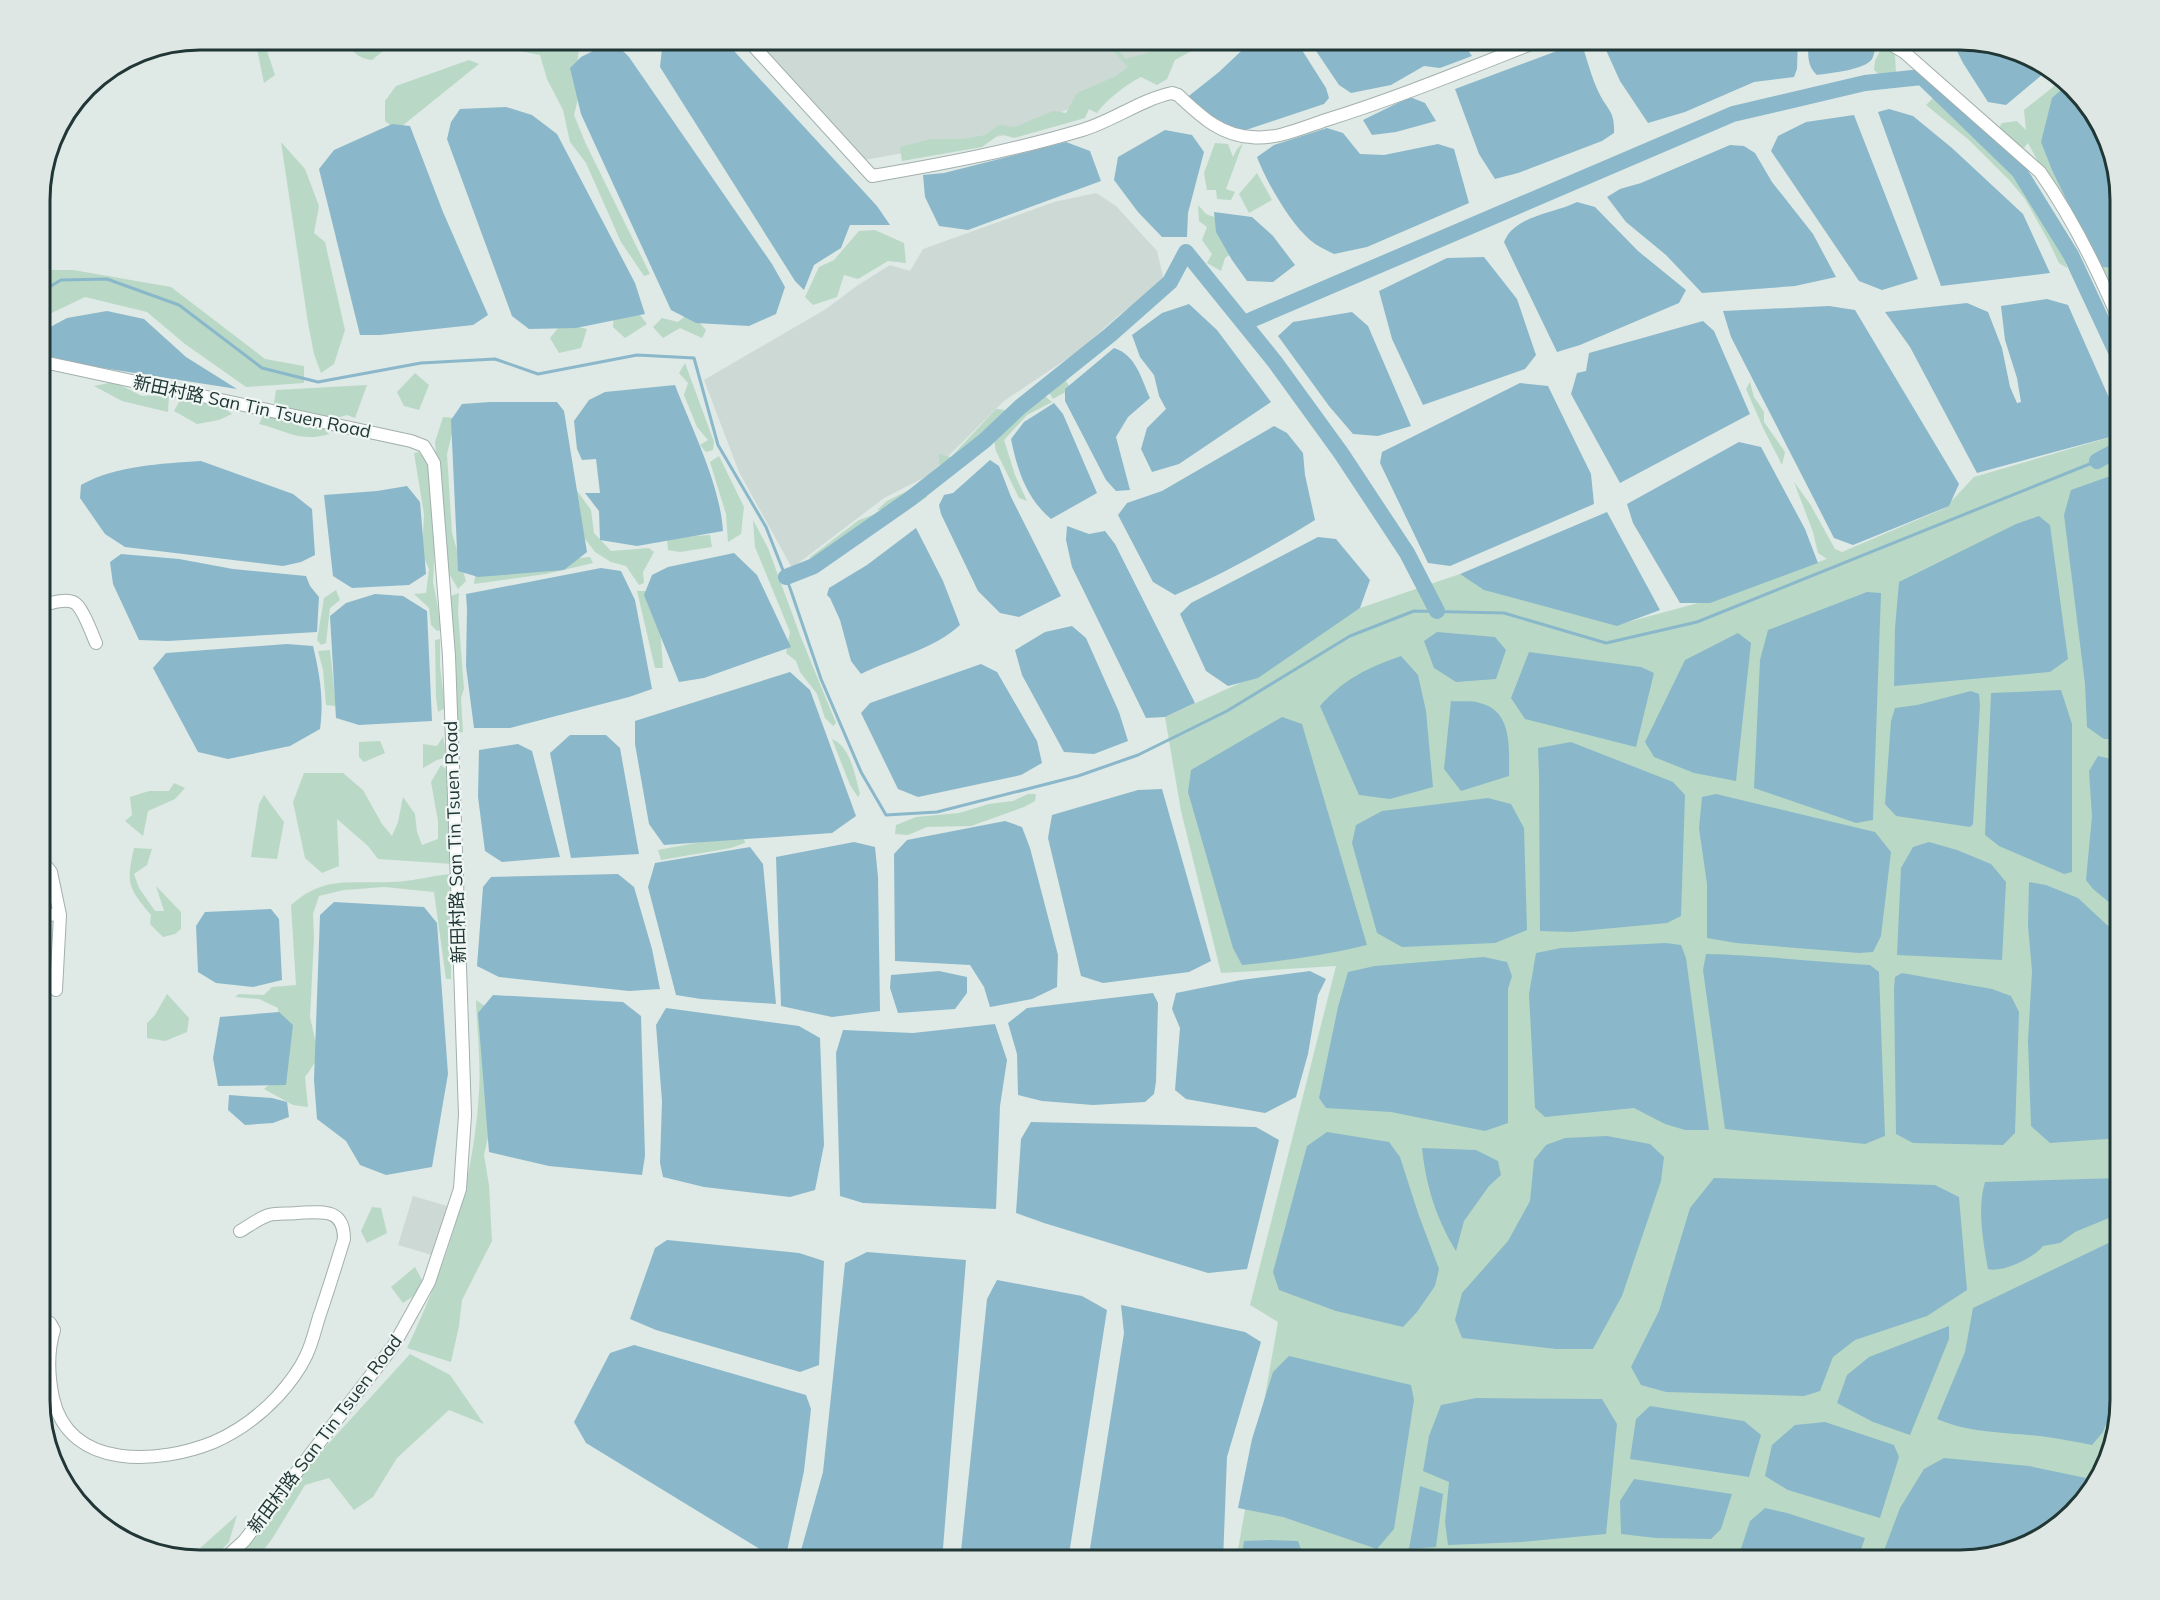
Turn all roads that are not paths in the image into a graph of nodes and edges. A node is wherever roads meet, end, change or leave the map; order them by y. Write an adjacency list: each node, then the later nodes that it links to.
1 (756, 49): 2 (street)
2 (1518, 49)
3 (1899, 49): 4 (street)
4 (2110, 297)
5 (50, 363): 16 (street, 新田村路 San Tin Tsuen Road)
6 (50, 604): 7 (street)
7 (96, 643)
8 (50, 871): 10 (street)
9 (50, 915): 10 (street)
10 (60, 915): 11 (street)
11 (56, 990)
12 (240, 1231): 15 (street)
13 (50, 1323): 14 (street)
14 (50, 1346)
15 (50, 1383)
16 (234, 1550)

